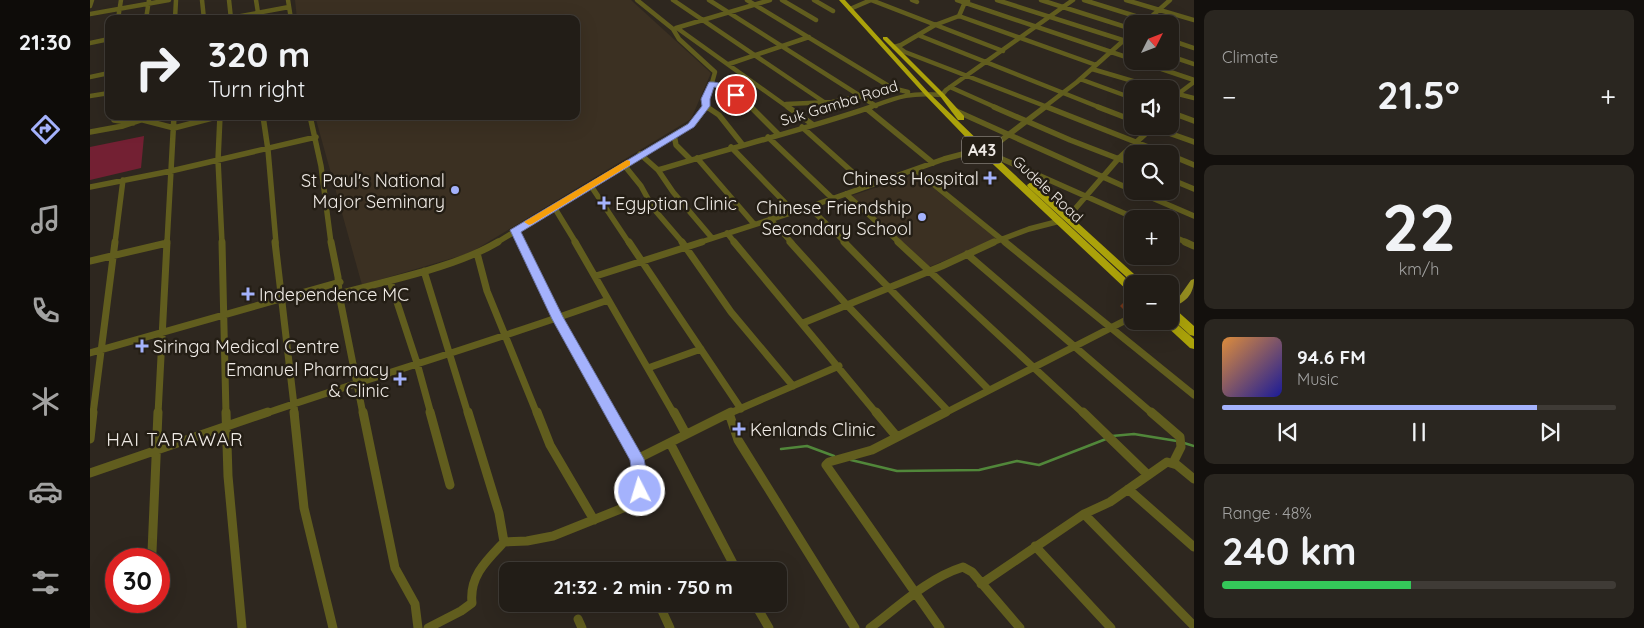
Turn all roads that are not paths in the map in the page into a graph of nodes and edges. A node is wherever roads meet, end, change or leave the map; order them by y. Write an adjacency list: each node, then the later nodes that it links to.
1 (92, 0): 30 (street)
2 (121, 0): 34 (street)
3 (169, 0): 27 (street)
4 (176, 0): 42 (street)
5 (202, 0): 43 (street)
6 (229, 0): 44 (street)
7 (256, 0): 38 (street)
8 (288, 0): 31 (street)
9 (637, 0): 57 (street)
10 (673, 0): 51 (street)
11 (709, 0): 37 (street)
12 (747, 0): 29 (street)
13 (770, 0): 29 (street)
14 (782, 0): 52 (street)
15 (814, 0): 36 (street)
16 (842, 0): 33 (highway, Gudele Road / A43)
17 (850, 0): 33 (highway, Gudele Road / A43)
18 (871, 0): 33 (street); 54 (street)
19 (957, 0): 28 (street)
20 (970, 0): 28 (street)
21 (997, 0): 50 (street)
22 (1041, 0): 32 (street)
23 (1072, 0): 32 (street)
24 (1084, 0): 47 (street)
25 (1126, 0): 35 (street)
26 (1170, 0): 35 (street)
27 (148, 2): 34 (street); 41 (street)
28 (965, 2): 49 (street); 56 (street)
29 (754, 5): 37 (street); 59 (street)
30 (90, 6)
31 (289, 7): 38 (street); 46 (street)
32 (1063, 7): 50 (street); 55 (street)
33 (853, 8): 66 (highway, Gudele Road / A43); 88 (highway, Gudele Road / A43)
34 (119, 9): 39 (street); 40 (street)
35 (1159, 10): 48 (street); 53 (street)
36 (833, 11)
37 (728, 12): 51 (street); 65 (street)
38 (258, 13): 45 (street)
39 (90, 14)
40 (118, 15)
41 (146, 15)
42 (176, 15)
43 (204, 15)
44 (229, 15)
45 (246, 15)
46 (290, 15)
47 (1132, 15)
48 (1154, 15)
49 (959, 16): 54 (street); 60 (street)
50 (1050, 17): 56 (street); 62 (street)
51 (704, 20): 57 (street); 70 (street)
52 (816, 20)
53 (1194, 20)
54 (935, 25): 58 (street); 68 (street)
55 (1124, 26)
56 (1036, 27): 60 (street); 69 (street)
57 (675, 28): 74 (street); 85 (street)
58 (918, 35): 66 (street); 73 (street)
59 (809, 37): 65 (street); 88 (street)
60 (1020, 37): 68 (street); 76 (street)
61 (105, 41): 63 (street)
62 (1124, 41): 69 (street)
63 (90, 43)
64 (1179, 43): 67 (street)
65 (783, 46): 70 (street); 95 (street)
66 (896, 47): 80 (street); 92 (highway, Gudele Road / A43)
67 (1194, 48)
68 (1002, 51): 73 (street)
69 (1111, 52): 71 (street); 76 (street)
70 (756, 55): 74 (street); 97 (street)
71 (1124, 56)
72 (1179, 59): 75 (street)
73 (986, 63): 80 (street); 87 (street)
74 (729, 64): 98 (street)
75 (1194, 64)
76 (1096, 65): 77 (street)
77 (1092, 69): 82 (street); 83 (street)
78 (1163, 70): 84 (street)
79 (105, 73): 81 (street)
80 (969, 75): 86 (street); 101 (street)
81 (90, 76)
82 (1080, 79): 87 (street); 93 (street)
83 (1129, 80)
84 (1194, 81): 89 (street)
85 (711, 84): 99 (street); 122 (street)
86 (950, 87): 92 (street); 114 (street)
87 (1063, 92): 101 (street); 105 (street)
88 (923, 93): 92 (street, Suk Gamba Road); 100 (street, Suk Gamba Road); 134 (highway, Gudele Road / A43)
89 (1179, 93)
90 (105, 94): 94 (street)
91 (1179, 94): 96 (street)
92 (942, 95): 103 (highway, Gudele Road / A43)
93 (1124, 95)
94 (90, 96)
95 (862, 96): 97 (street); 100 (street)
96 (1194, 98)
97 (824, 102): 98 (street)
98 (786, 104): 117 (street)
99 (706, 106): 123 (street); 131 (street)
100 (876, 106): 102 (street, Suk Gamba Road)
101 (1046, 106): 114 (street); 129 (street)
102 (867, 109): 117 (street, Suk Gamba Road); 143 (street)
103 (954, 110): 126 (street); 134 (highway, Gudele Road / A43)
104 (1179, 115): 115 (street)
105 (1124, 117)
106 (113, 120): 120 (street)
107 (122, 120): 116 (street)
108 (143, 120): 116 (street); 119 (street)
109 (174, 120): 119 (street)
110 (205, 120): 119 (street)
111 (220, 120): 141 (street)
112 (264, 120): 135 (street)
113 (311, 120): 127 (street)
114 (1026, 120): 126 (street); 137 (street)
115 (1194, 121)
116 (133, 123): 120 (street)
117 (812, 124): 118 (street, Suk Gamba Road)
118 (802, 127): 122 (street, Suk Gamba Road); 153 (street)
119 (174, 128): 148 (street)
120 (106, 129): 121 (street)
121 (90, 132)
122 (778, 134): 128 (street, Suk Gamba Road)
123 (674, 135): 136 (street); 138 (street)
124 (1144, 135): 129 (street)
125 (1174, 135): 130 (street)
126 (1009, 136): 134 (street); 149 (street)
127 (316, 137): 135 (street); 189 (street)
128 (768, 137): 131 (street, Suk Gamba Road); 159 (street)
129 (1137, 142): 132 (street); 137 (street)
130 (1194, 142)
131 (742, 144): 133 (street, Suk Gamba Road)
132 (1144, 145)
133 (731, 147): 138 (street, Suk Gamba Road); 163 (street)
134 (986, 149): 139 (highway, Gudele Road / A43); 143 (street); 168 (highway, Gudele Road / A43)
135 (268, 150): 141 (street); 193 (street)
136 (640, 154): 144 (street); 146 (street)
137 (1118, 158): 142 (street); 149 (street)
138 (694, 159): 146 (street, Suk Gamba Road); 169 (street)
139 (1002, 159): 158 (street); 166 (highway, Gudele Road / A43)
140 (1179, 159): 145 (street)
141 (218, 160): 148 (street); 197 (street)
142 (1124, 161)
143 (934, 163): 147 (street)
144 (624, 165): 152 (street); 177 (street)
145 (1194, 165)
146 (658, 170): 172 (street)
147 (916, 170): 153 (street); 173 (street)
148 (171, 171): 150 (street); 175 (street)
149 (1103, 177): 154 (street); 158 (street)
150 (124, 180): 155 (street); 179 (street)
151 (1179, 183): 156 (street)
152 (591, 186): 161 (street); 182 (street)
153 (868, 186): 157 (street)
154 (1124, 186)
155 (90, 187)
156 (1194, 189)
157 (846, 194): 159 (street); 183 (street)
158 (1087, 195): 164 (street); 166 (street)
159 (832, 198): 162 (street)
160 (1157, 200): 165 (street)
161 (554, 206): 170 (street); 186 (street)
162 (809, 206): 163 (street); 191 (street)
163 (793, 211): 167 (street)
164 (1124, 213)
165 (1194, 216)
166 (1068, 218): 185 (highway, Gudele Road / A43)
167 (770, 219): 169 (street); 196 (street)
168 (1060, 221): 173 (street); 188 (highway, Gudele Road / A43)
169 (754, 224): 171 (street)
170 (515, 230): 178 (street); 198 (street)
171 (727, 233): 172 (street); 201 (street)
172 (712, 238): 177 (street)
173 (1001, 238): 180 (street); 202 (street)
174 (1179, 238): 176 (street)
175 (167, 243): 179 (street); 204 (street)
176 (1194, 246)
177 (686, 247): 182 (street); 218 (street)
178 (478, 253): 184 (street); 206 (street)
179 (115, 254): 181 (street); 210 (street)
180 (968, 254): 183 (street); 208 (street)
181 (90, 261)
182 (640, 262): 186 (street); 209 (street)
183 (930, 271): 191 (street); 215 (street)
184 (424, 272): 187 (street); 211 (street)
185 (1130, 275)
186 (596, 276): 194 (street)
187 (390, 281): 192 (street); 213 (street)
188 (1124, 281)
189 (340, 282): 192 (street); 193 (street)
190 (1193, 284): 195 (main road)
191 (891, 288): 196 (street); 219 (street)
192 (339, 294): 217 (street)
193 (283, 296): 197 (street); 221 (street)
194 (608, 300): 198 (street); 216 (street)
195 (1179, 300)
196 (846, 304): 201 (street); 223 (street)
197 (224, 314): 204 (street); 225 (street)
198 (558, 319): 206 (street); 231 (street)
199 (1179, 319): 205 (highway)
200 (1124, 321): 202 (street)
201 (803, 323): 214 (street)
202 (1111, 328): 208 (street); 220 (street)
203 (1178, 330): 207 (highway)
204 (162, 332): 210 (street); 230 (street)
205 (1194, 332)
206 (507, 336): 211 (street); 239 (street)
207 (1194, 345)
208 (1076, 346): 215 (street); 232 (street)
209 (701, 348): 216 (street); 222 (street)
210 (101, 350): 212 (street); 228 (street)
211 (450, 352): 213 (street); 240 (street)
212 (90, 353)
213 (417, 363): 217 (street); 236 (street)
214 (839, 366): 218 (street); 227 (street)
215 (1034, 367): 219 (street); 234 (street)
216 (648, 368): 226 (street)
217 (357, 382): 221 (street); 252 (street)
218 (793, 386): 222 (street)
219 (989, 390): 223 (street)
220 (1194, 394)
221 (294, 403): 225 (street); 251 (street)
222 (741, 408): 224 (street)
223 (948, 411): 227 (street)
224 (729, 414): 226 (street); 256 (street)
225 (226, 426): 230 (street); 250 (street)
226 (686, 434): 229 (street)
227 (897, 437): 246 (street)
228 (90, 439)
229 (670, 443): 231 (street); 244 (street)
230 (155, 451): 233 (street); 242 (street)
231 (637, 459): 239 (street)
232 (1173, 463): 234 (street); 235 (street)
233 (90, 473)
234 (1148, 475): 237 (street)
235 (1194, 479)
236 (450, 485)
237 (1128, 489): 238 (street); 243 (street)
238 (1084, 514): 241 (street); 249 (street)
239 (594, 520): 240 (street)
240 (504, 542): 253 (street)
241 (1035, 546): 245 (street); 260 (street)
242 (152, 548)
243 (1194, 548)
244 (732, 562)
245 (981, 584): 246 (street); 259 (street)
246 (915, 594): 257 (street); 258 (street)
247 (663, 612): 254 (street)
248 (760, 612): 255 (street)
249 (1194, 626)
250 (242, 628)
251 (333, 628)
252 (418, 628)
253 (428, 628)
254 (670, 628)
255 (769, 628)
256 (855, 628)
257 (870, 628)
258 (940, 628)
259 (1020, 628)
260 (1112, 628)

